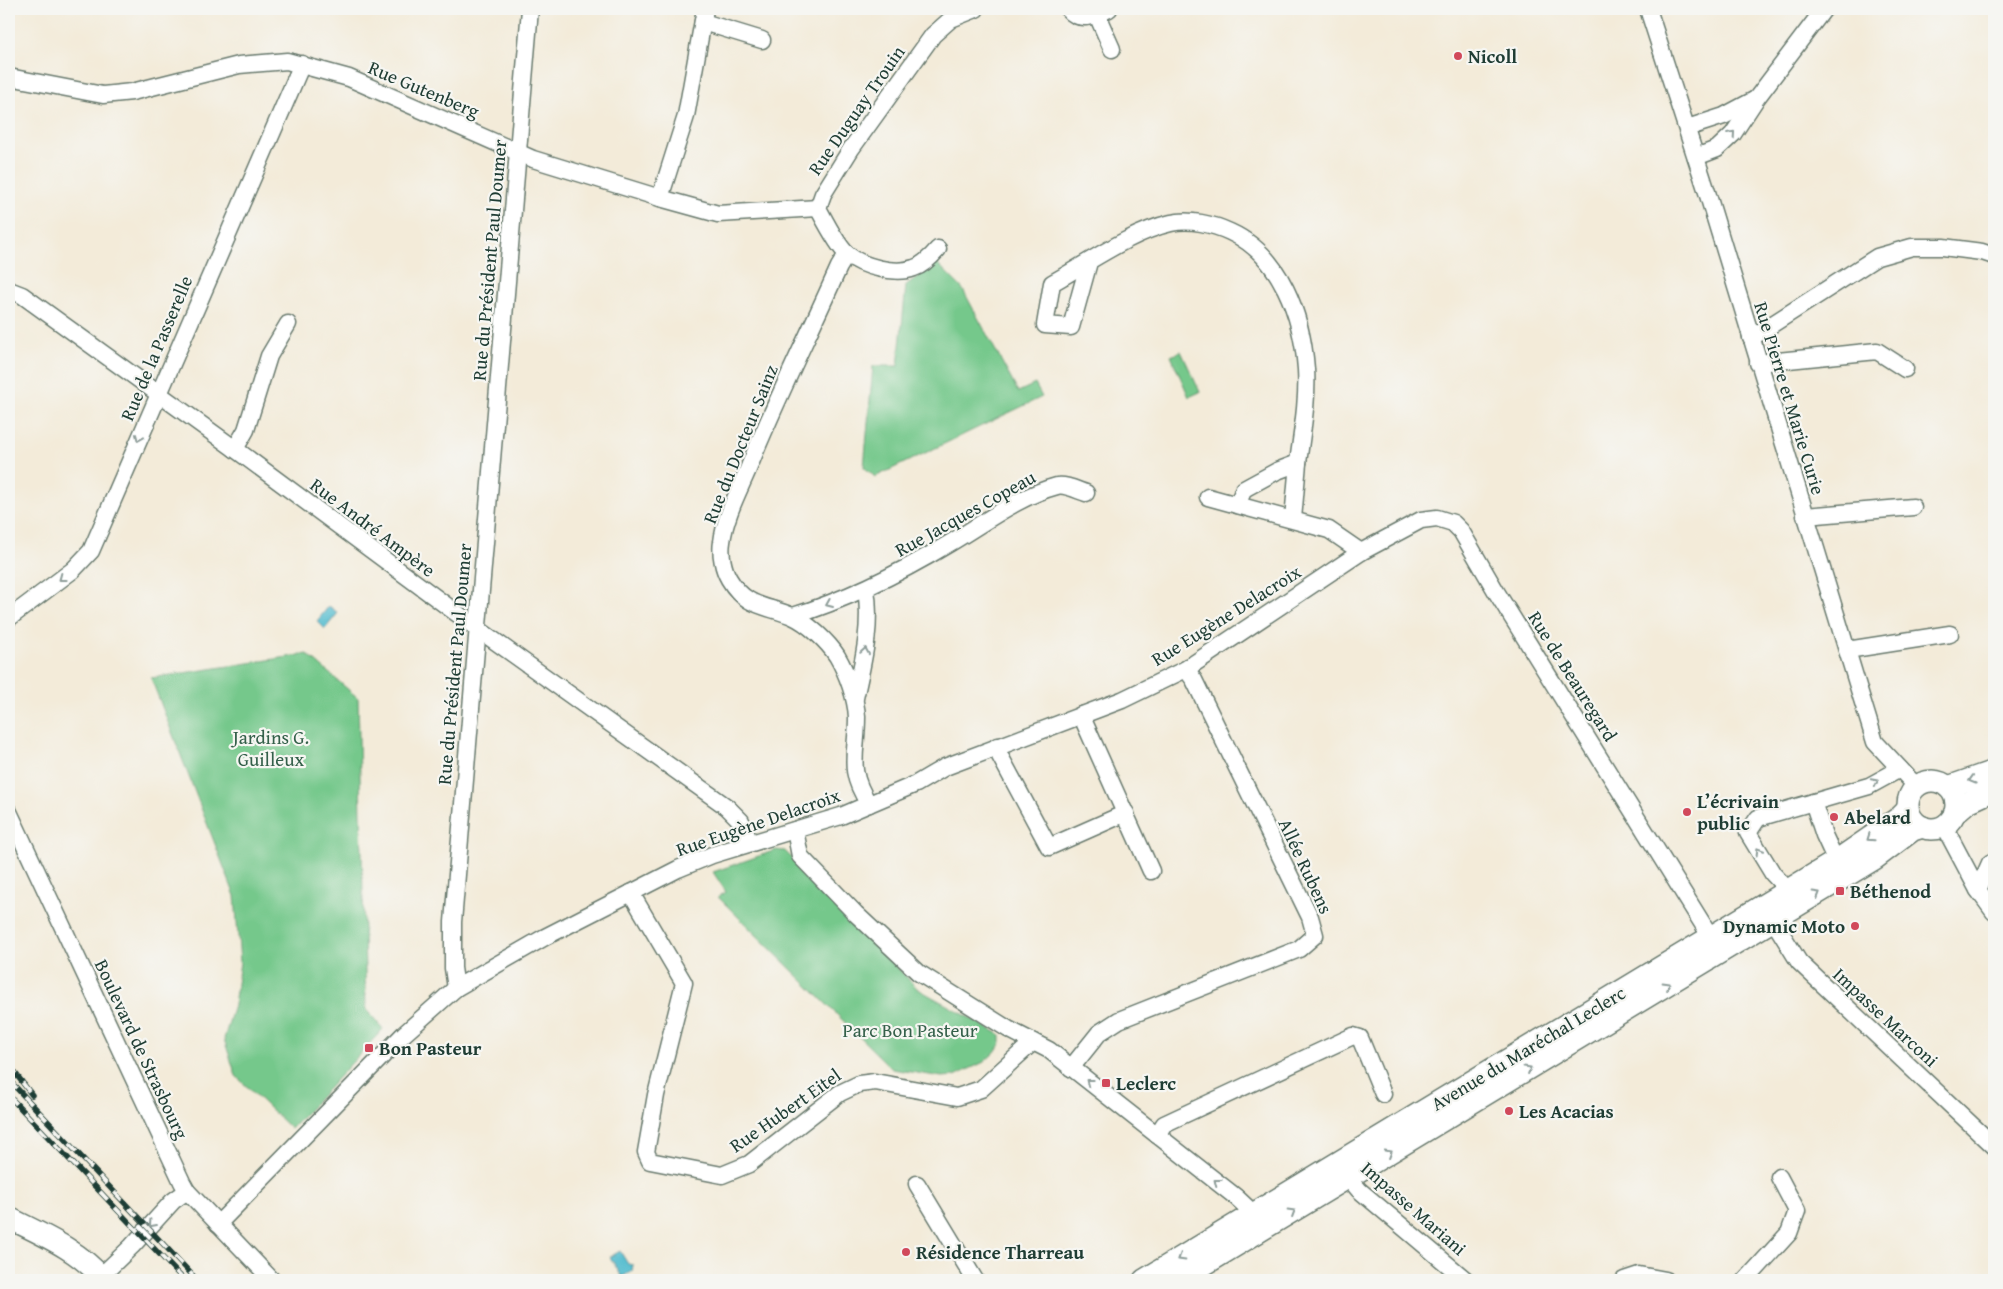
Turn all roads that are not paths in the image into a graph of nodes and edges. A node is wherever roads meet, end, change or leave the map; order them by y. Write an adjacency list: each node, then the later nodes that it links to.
1 (530, 9): 14 (street, Rue du Président Paul Doumer)
2 (976, 9): 17 (street, Rue Duguay Trouin)
3 (1068, 9): 6 (street)
4 (1648, 9): 13 (street, Rue Pierre et Marie Curie)
5 (1824, 9): 12 (street)
6 (1103, 12): 9 (street)
7 (704, 16): 8 (street); 16 (street)
8 (762, 40)
9 (1112, 49)
10 (302, 64): 11 (street, Rue Gutenberg); 14 (street, Rue Gutenberg); 27 (street, Rue de la Passerelle)
11 (9, 77)
12 (1756, 99): 13 (street); 15 (street, one-way to 12)
13 (1687, 128): 15 (street, Rue Pierre et Marie Curie)
14 (518, 152): 16 (street, Rue Gutenberg); 40 (street, Rue du Président Paul Doumer)
15 (1696, 157): 24 (street, Rue Pierre et Marie Curie)
16 (660, 198): 17 (street, Rue Gutenberg)
17 (818, 208): 19 (street)
18 (938, 249): 19 (street)
19 (847, 254): 38 (street, Rue du Docteur Sainz)
20 (1994, 256): 24 (street)
21 (1089, 262): 29 (street)
22 (9, 290): 27 (street, Rue André Ampère)
23 (288, 324): 28 (street)
24 (1751, 338): 25 (street, Rue Pierre et Marie Curie)
25 (1758, 363): 26 (street); 34 (street, Rue Pierre et Marie Curie)
26 (1904, 369)
27 (158, 393): 28 (street, Rue André Ampère); 39 (street, Rue de la Passerelle, one-way to 39)
28 (235, 449): 40 (street, Rue André Ampère)
29 (1298, 464): 32 (street); 35 (street)
30 (1086, 493): 37 (street, Rue Jacques Copeau)
31 (1208, 497): 32 (street)
32 (1237, 505): 35 (street)
33 (1913, 507): 34 (street)
34 (1805, 516): 42 (street, Rue Pierre et Marie Curie)
35 (1293, 519): 36 (street)
36 (1361, 552): 43 (street, Rue Eugène Delacroix); 69 (street, Rue de Beauregard)
37 (866, 589): 38 (street, Rue Jacques Copeau, one-way to 38); 44 (street, one-way to 37)
38 (792, 616): 44 (street, Rue du Docteur Sainz)
39 (9, 618)
40 (478, 629): 60 (street, Rue André Ampère); 70 (street, Rue du Président Paul Doumer)
41 (1950, 634): 42 (street)
42 (1847, 650): 47 (street, Rue Pierre et Marie Curie)
43 (1186, 669): 45 (street, Rue Eugène Delacroix); 72 (street, Allée Rubens)
44 (854, 698): 53 (street, Rue du Docteur Sainz)
45 (1080, 715): 46 (street, Rue Eugène Delacroix); 56 (street)
46 (998, 746): 53 (street, Rue Eugène Delacroix); 56 (street)
47 (1900, 769): 49 (street, Rue Pierre et Marie Curie); 52 (street, one-way to 47)
48 (1994, 771): 50 (main road, one-way to 50)
49 (1916, 786): 50 (main road); 54 (main road)
50 (1948, 787): 57 (main road)
51 (1994, 790): 57 (main road)
52 (1813, 802): 61 (street); 64 (street, one-way to 52)
53 (869, 804): 59 (street, Rue Eugène Delacroix)
54 (1908, 809): 58 (main road); 61 (main road, Avenue du Maréchal Leclerc, one-way to 61)
55 (9, 812): 79 (street, Boulevard de Strasbourg)
56 (1126, 812): 63 (street)
57 (1949, 820): 58 (main road); 65 (street)
58 (1923, 827): 67 (main road, Avenue du Maréchal Leclerc, one-way to 58)
59 (795, 830): 60 (street, Rue Eugène Delacroix); 71 (street)
60 (750, 843): 66 (street, Rue Eugène Delacroix)
61 (1836, 861): 64 (main road, Avenue du Maréchal Leclerc)
62 (1994, 861): 65 (street)
63 (1151, 871)
64 (1788, 890): 67 (main road, Avenue du Maréchal Leclerc)
65 (1978, 890): 68 (street)
66 (631, 893): 70 (street, Rue Eugène Delacroix); 71 (street, Rue Hubert Eitel)
67 (1771, 911): 69 (main road, Avenue du Maréchal Leclerc); 75 (street, Impasse Marconi)
68 (1994, 912)
69 (1716, 944): 76 (main road, Avenue du Maréchal Leclerc)
70 (456, 988): 82 (street)
71 (1033, 1042): 72 (street)
72 (1071, 1068): 74 (street, one-way to 72)
73 (1383, 1094): 74 (street)
74 (1157, 1135): 80 (street, one-way to 74)
75 (1994, 1146)
76 (1342, 1171): 80 (main road, Avenue du Maréchal Leclerc); 83 (main road, Avenue du Maréchal Leclerc, one-way to 76); 89 (street, Impasse Mariani)
77 (1779, 1177): 92 (street)
78 (917, 1184): 86 (street)
79 (187, 1190): 82 (street, Boulevard de Strasbourg); 84 (street, one-way to 84)
80 (1254, 1214): 83 (street); 87 (main road, Avenue du Maréchal Leclerc, one-way to 87)
81 (9, 1218): 84 (main road)
82 (218, 1224): 85 (street, Boulevard de Strasbourg)
83 (1250, 1238): 88 (main road, Avenue du Maréchal Leclerc)
84 (102, 1278)
85 (272, 1280)
86 (974, 1280)
87 (1144, 1280)
88 (1179, 1280)
89 (1466, 1280)
90 (1624, 1280): 91 (street)
91 (1666, 1280)
92 (1746, 1280)

